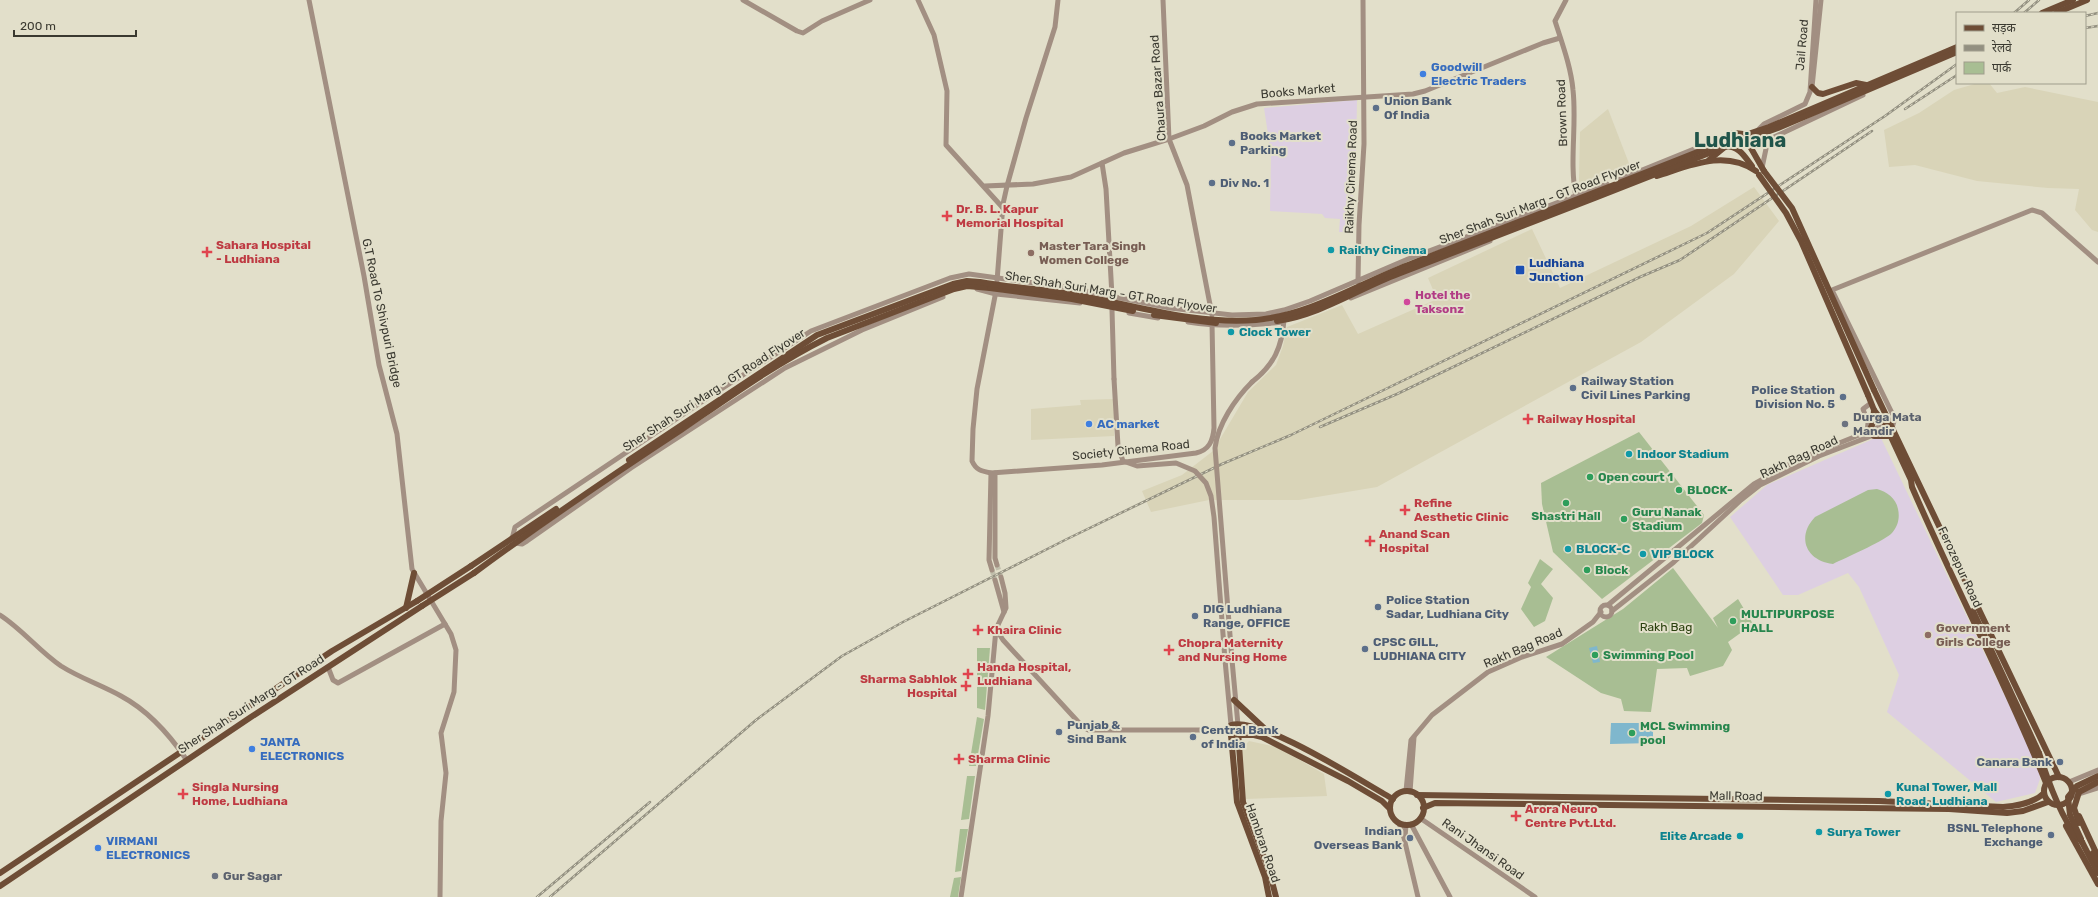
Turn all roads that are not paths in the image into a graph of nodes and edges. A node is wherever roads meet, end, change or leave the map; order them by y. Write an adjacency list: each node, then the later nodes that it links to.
1 (309, 0): 59 (street, G.T Road To Shivpuri Bridge)
2 (743, 0): 3 (street)
3 (870, 0)
4 (918, 0): 33 (street)
5 (1058, 0): 34 (street)
6 (1163, 0): 26 (street, Chaura Bazar Road)
7 (1363, 0): 21 (street, Raikhy Cinema Road)
8 (1566, 0): 15 (street, Brown Road)
9 (1816, 0): 20 (street, Jail Road)
10 (1821, 0): 20 (street, Jail Road)
11 (2073, 0): 13 (main road)
12 (2087, 0): 14 (main road)
13 (2044, 12)
14 (2058, 12)
15 (1560, 38): 21 (street, Books Market); 36 (street, Brown Road)
16 (1956, 48): 18 (main road)
17 (1956, 52): 22 (main road)
18 (1866, 85): 20 (main road); 23 (main road)
19 (1873, 87): 22 (street)
20 (1813, 90): 23 (street)
21 (1364, 97): 26 (street, Books Market); 41 (street, Raikhy Cinema Road)
22 (1784, 128): 25 (main road); 31 (street)
23 (1757, 131): 25 (main road)
24 (1731, 134): 25 (main road); 32 (street, bridge)
25 (1745, 137): 27 (main road); 31 (main road); 55 (main road, Sher Shah Suri Marg - GT Road Flyover, bridge)
26 (1169, 139): 30 (street, Books Market); 46 (street, Chaura Bazar Road)
27 (1738, 142): 28 (main road); 31 (main road)
28 (1726, 146): 29 (main road); 31 (main road); 55 (main road, Sher Shah Suri Marg - GT Road Flyover, bridge)
29 (1708, 161): 31 (main road); 35 (main road, bridge)
30 (1102, 163): 34 (street, Books Market); 43 (street)
31 (1758, 170): 49 (main road, Ferozepur Road, bridge); 51 (main road, bridge)
32 (1618, 180): 35 (street); 36 (street)
33 (985, 186): 34 (street, Books Market); 38 (street)
34 (1007, 186): 38 (street)
35 (1625, 188): 37 (street)
36 (1576, 195): 37 (street, Brown Road); 41 (street)
37 (1579, 206): 47 (street)
38 (1003, 208): 40 (street)
39 (2098, 262): 51 (street)
40 (997, 278): 42 (street); 43 (street); 56 (street)
41 (1358, 282): 45 (street)
42 (996, 294): 44 (street); 53 (street); 56 (street)
43 (1107, 295): 46 (street)
44 (1112, 310): 48 (street); 74 (street, bridge)
45 (1284, 310): 46 (street); 47 (street)
46 (1212, 313): 48 (street, Society Cinema Road)
47 (1284, 322): 48 (street); 73 (street, bridge)
48 (1212, 326): 53 (street, Society Cinema Road)
49 (1871, 403): 50 (main road, Ferozepur Road); 52 (street)
50 (1874, 410): 51 (main road, Ferozepur Road); 52 (main road)
51 (1889, 427): 52 (main road); 52 (street); 54 (main road, Ferozepur Road); 78 (main road)
52 (1870, 433): 62 (street); 64 (street, Rakh Bag Road)
53 (993, 473): 57 (street); 58 (street)
54 (1911, 480): 79 (main road); 79 (main road, Ferozepur Road)
55 (520, 536): 56 (main road, Sher Shah Suri Marg - GT Road Flyover)
56 (513, 541): 63 (main road, Sher Shah Suri Marg - GT Road, bridge); 72 (main road, Sher Shah Suri Marg - GT Road, bridge)
57 (997, 565)
58 (992, 570)
59 (414, 573): 63 (main road); 70 (street, G.T Road To Shivpuri Bridge)
60 (1001, 577): 65 (street)
61 (995, 580): 65 (street)
62 (1608, 605): 64 (street); 66 (street)
63 (406, 608): 77 (main road, Sher Shah Suri Marg - GT Road)
64 (1612, 611): 68 (street)
65 (1004, 612): 71 (street)
66 (1600, 612): 68 (street); 69 (street, Rakh Bag Road)
67 (0, 615): 77 (street)
68 (1605, 616): 69 (street, Rakh Bag Road)
69 (1593, 622): 76 (street, Rakh Bag Road)
70 (444, 624): 72 (street); 108 (street, G.T Road To Shivpuri Bridge)
71 (996, 629): 74 (street); 109 (street)
72 (328, 667): 80 (main road, Sher Shah Suri Marg - GT Road)
73 (1234, 700): 74 (street); 75 (main road)
74 (1233, 730): 75 (main road); 96 (main road); 110 (main road, Hambran Road); 111 (main road, Hambran Road)
75 (1268, 731): 92 (main road)
76 (1414, 736): 88 (street); 88 (street, Rakh Bag Road)
77 (181, 752): 80 (street); 104 (main road, Sher Shah Suri Marg - GT Road)
78 (2047, 754): 79 (main road); 83 (main road)
79 (2039, 757): 86 (main road, Ferozepur Road); 101 (main road, bridge)
80 (186, 759): 107 (main road, Sher Shah Suri Marg - GT Road)
81 (2098, 770): 84 (street)
82 (2098, 776): 91 (main road, bridge)
83 (2059, 777): 84 (main road); 86 (main road)
84 (2069, 782): 91 (main road)
85 (2098, 782): 103 (main road, bridge)
86 (2046, 783): 89 (main road)
87 (2098, 788): 91 (street)
88 (1408, 792): 90 (main road); 92 (main road)
89 (2044, 792): 90 (main road, Mall Road); 93 (main road)
90 (1417, 794): 95 (main road)
91 (2071, 796): 94 (main road); 101 (main road, bridge); 102 (main road)
92 (1393, 798): 96 (main road)
93 (2048, 802): 94 (main road); 95 (main road, Mall Road)
94 (2055, 805): 106 (main road)
95 (1423, 808): 97 (main road)
96 (1390, 809): 98 (main road)
97 (1420, 818): 99 (main road); 114 (street, Rani Jhansi Road)
98 (1399, 823): 99 (main road); 100 (street)
99 (1409, 824): 100 (street); 113 (street)
100 (1404, 838): 112 (street)
101 (2082, 842): 105 (main road)
102 (2098, 857)
103 (2098, 864)
104 (0, 873)
105 (2098, 873)
106 (2098, 884)
107 (0, 886)
108 (440, 897)
109 (961, 897)
110 (1269, 897)
111 (1276, 897)
112 (1418, 897)
113 (1450, 897)
114 (1535, 897)

